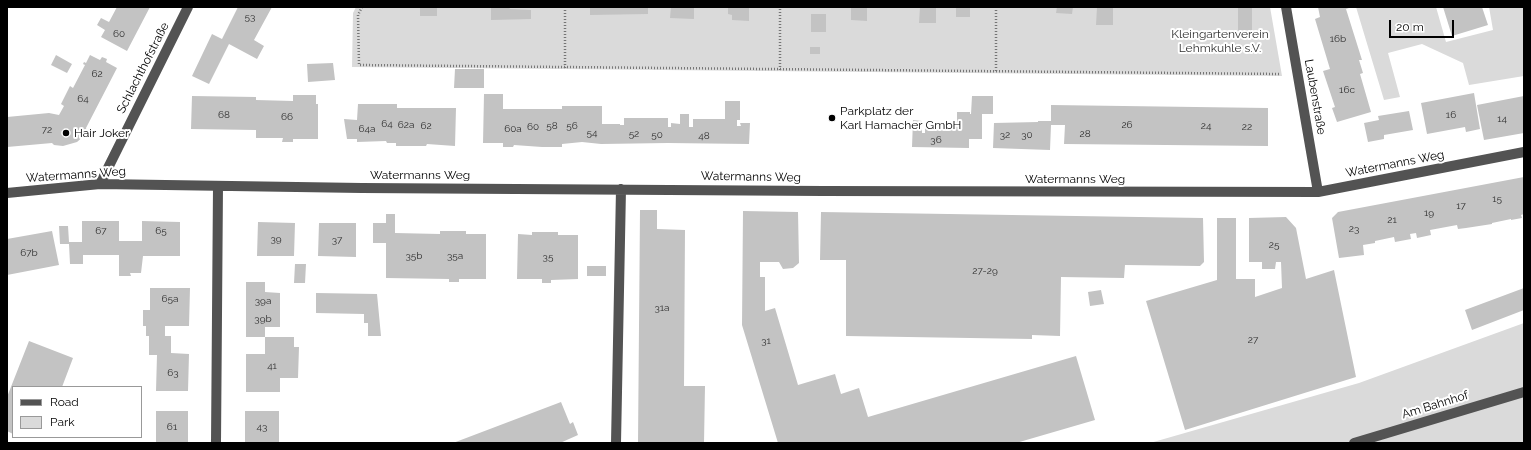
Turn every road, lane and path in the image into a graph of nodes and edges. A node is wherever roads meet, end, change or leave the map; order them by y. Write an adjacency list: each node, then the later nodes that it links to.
1 (188, 7): 12 (street, Schlachthofstraße)
2 (362, 7): 7 (path)
3 (565, 7): 7 (path)
4 (780, 7): 8 (path)
5 (996, 7): 9 (path)
6 (1286, 7): 15 (street, Laubenstraße)
7 (565, 68): 8 (path)
8 (780, 70): 9 (path)
9 (996, 71): 10 (path)
10 (1285, 74)
11 (1524, 152): 15 (street, Watermanns Weg)
12 (100, 184): 13 (street, Watermanns Weg); 16 (street, Watermanns Weg)
13 (218, 186): 14 (street, Watermanns Weg); 18 (street)
14 (622, 189): 15 (street, Watermanns Weg); 19 (street)
15 (1318, 192)
16 (7, 193)
17 (1524, 392): 20 (street, Am Bahnhof)
18 (216, 443)
19 (616, 443)
20 (1354, 443)

